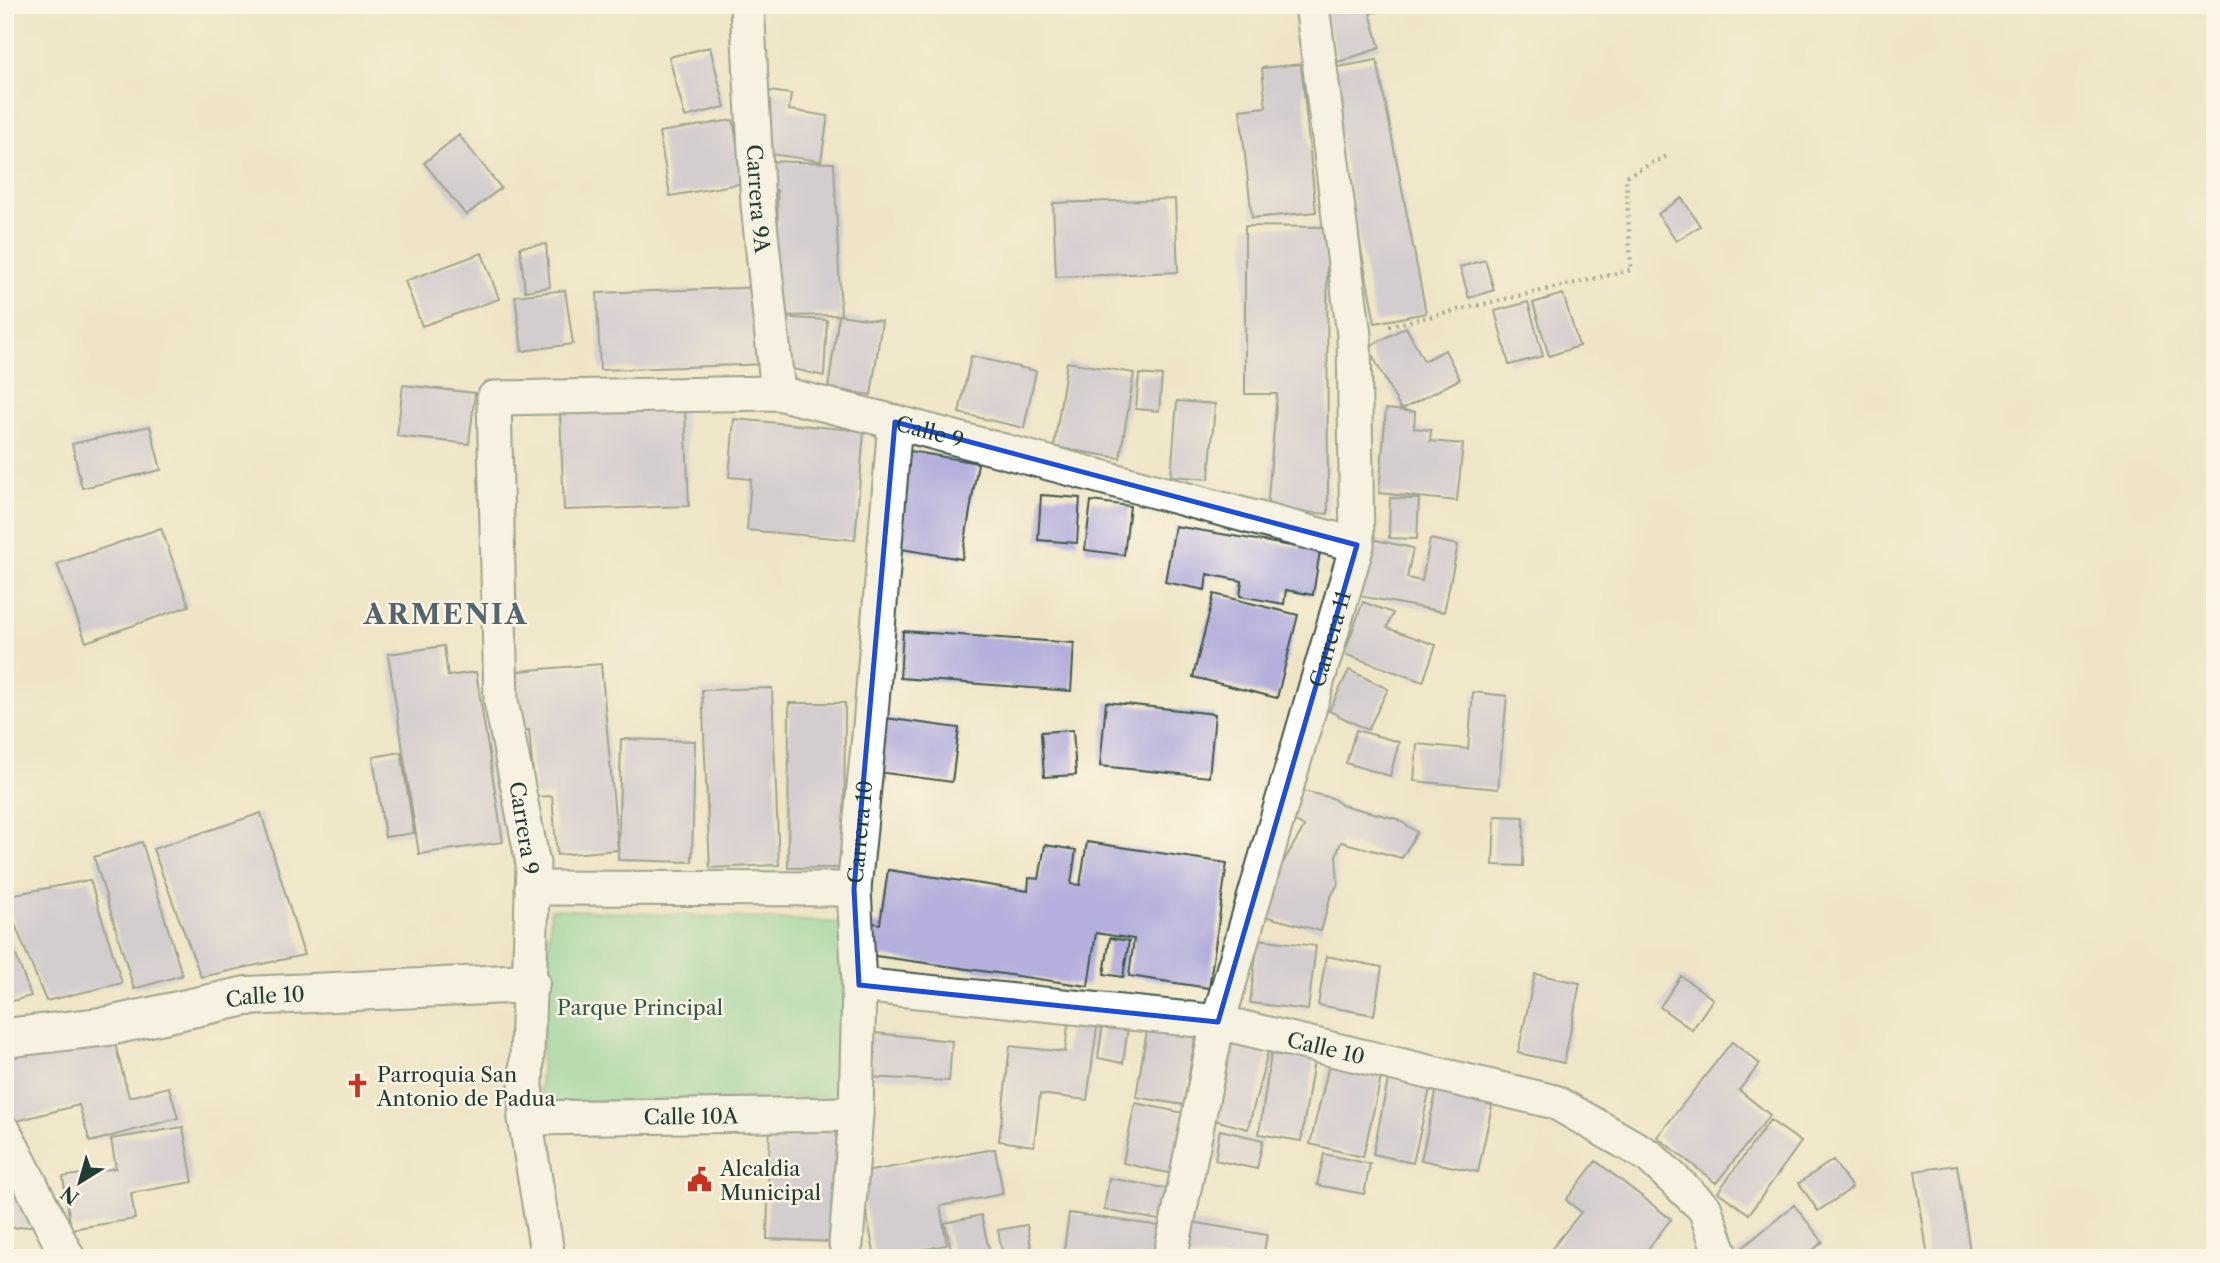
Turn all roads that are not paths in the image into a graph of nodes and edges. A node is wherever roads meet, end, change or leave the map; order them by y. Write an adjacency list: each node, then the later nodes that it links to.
1 (747, 5): 3 (street, Carrera 9A)
2 (1312, 5): 6 (street, Carrera 11)
3 (778, 393): 4 (street, Calle 9); 5 (street, Calle 9)
4 (494, 398): 7 (street, Carrera 9)
5 (895, 422): 6 (street, Calle 9); 8 (street, Carrera 10)
6 (1357, 545): 11 (street, Carrera 11)
7 (532, 888): 8 (street); 9 (street, Carrera 9)
8 (854, 889): 10 (street, Carrera 10)
9 (530, 983): 12 (street, Calle 10); 14 (street, Carrera 9)
10 (859, 985): 11 (street, Calle 10); 13 (street, Carrera 10)
11 (1217, 1022): 19 (street, Carrera 11); 20 (street, Calle 10)
12 (5, 1038)
13 (856, 1114): 14 (street, Calle 10A); 16 (street, Carrera 10)
14 (525, 1118): 18 (street, Carrera 9)
15 (5, 1133): 17 (street)
16 (846, 1244)
17 (68, 1258)
18 (548, 1258)
19 (1170, 1258)
20 (1722, 1258)

